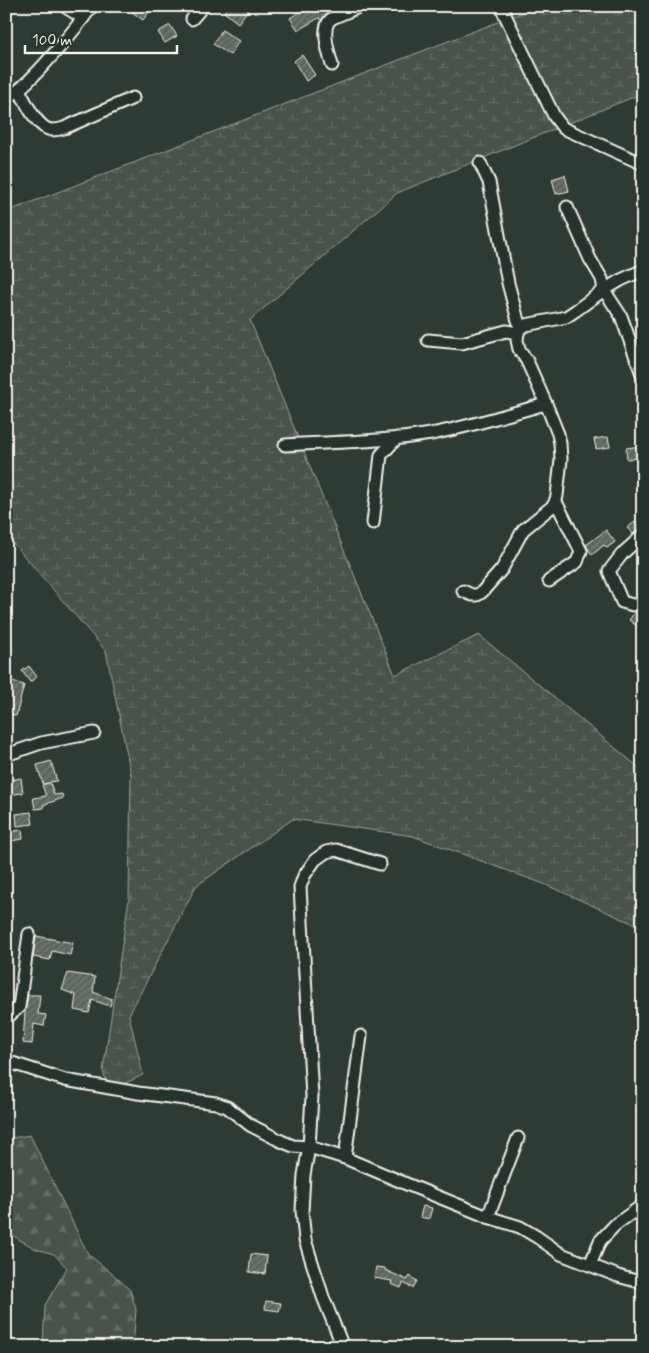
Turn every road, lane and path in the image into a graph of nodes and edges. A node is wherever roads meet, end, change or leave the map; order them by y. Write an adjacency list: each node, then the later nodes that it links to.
1 (64, 6): 6 (street)
2 (92, 6): 6 (street)
3 (203, 6): 7 (street)
4 (360, 6): 8 (street)
5 (503, 6): 13 (street)
6 (83, 18): 9 (street)
7 (192, 19)
8 (332, 65)
9 (19, 90): 10 (street); 11 (street)
10 (6, 97)
11 (133, 98)
12 (480, 163): 17 (street)
13 (643, 164)
14 (567, 206): 16 (street)
15 (643, 270): 16 (street)
16 (604, 290): 17 (street); 19 (street)
17 (519, 331): 18 (street); 20 (street)
18 (428, 340)
19 (643, 377)
20 (546, 404): 21 (street); 23 (street)
21 (397, 438): 22 (street); 24 (street)
22 (286, 445)
23 (556, 502): 26 (street); 27 (street)
24 (373, 523)
25 (643, 535): 28 (street)
26 (549, 581)
27 (463, 591)
28 (633, 605)
29 (94, 733): 30 (street)
30 (6, 755)
31 (380, 864): 37 (street)
32 (29, 934): 33 (street)
33 (6, 1017)
34 (361, 1036): 38 (street)
35 (6, 1061): 37 (street)
36 (518, 1138): 40 (street)
37 (309, 1147): 38 (street); 43 (street)
38 (345, 1158): 40 (street)
39 (643, 1206): 41 (street)
40 (488, 1217): 41 (street)
41 (590, 1265): 42 (street)
42 (643, 1283)
43 (343, 1347)

